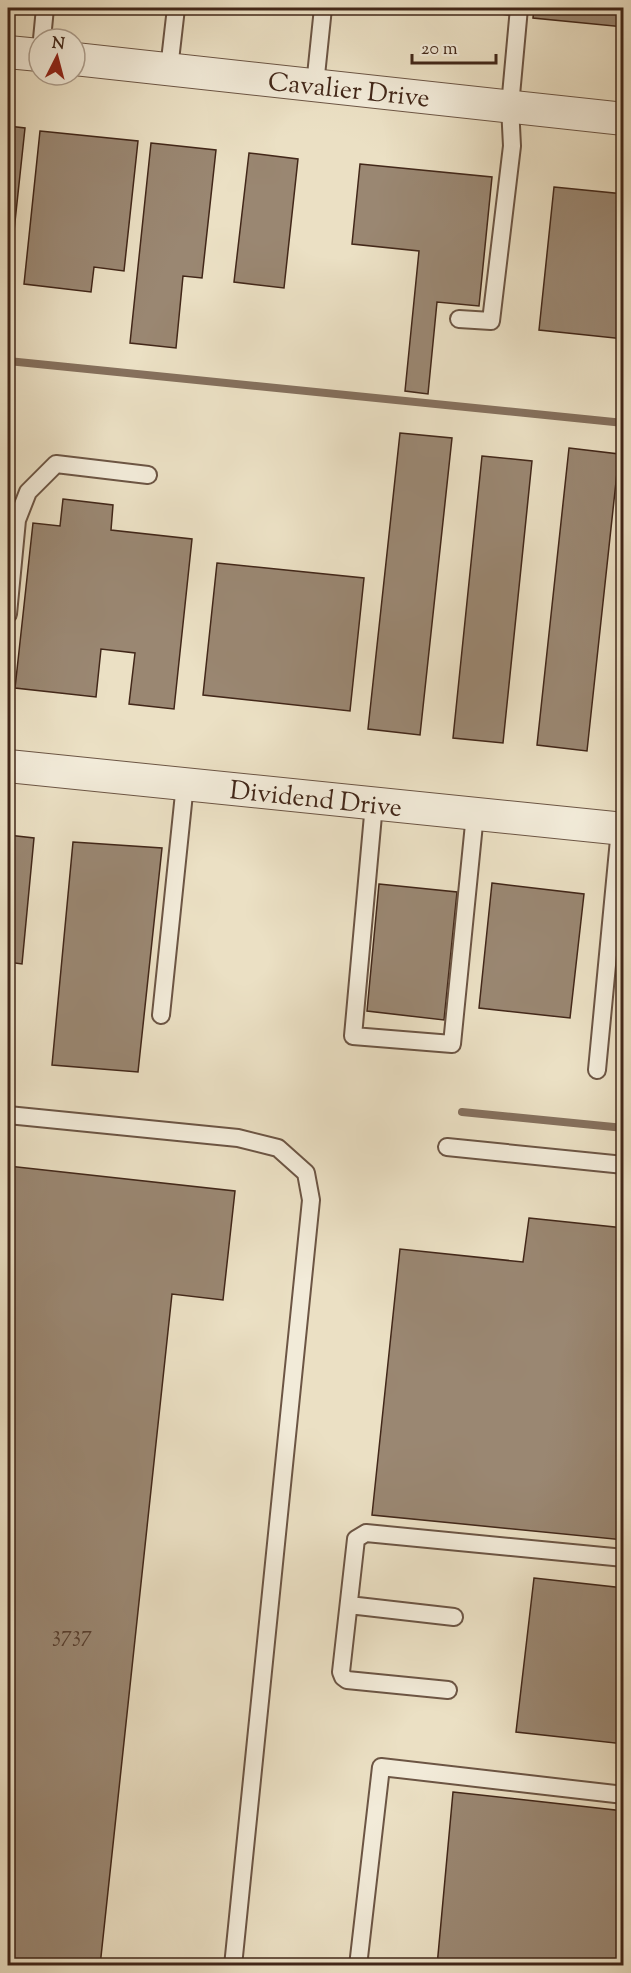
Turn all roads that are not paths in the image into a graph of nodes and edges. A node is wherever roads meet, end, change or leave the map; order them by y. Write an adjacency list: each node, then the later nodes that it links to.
1 (45, 8): 5 (lane)
2 (176, 8): 9 (lane)
3 (323, 8): 10 (lane)
4 (519, 8): 11 (lane)
5 (43, 27)
6 (8, 52): 7 (street)
7 (27, 54)
8 (87, 60): 9 (street, Cavalier Drive)
9 (169, 69): 10 (street, Cavalier Drive)
10 (315, 85): 11 (street, Cavalier Drive)
11 (510, 106): 12 (street, Cavalier Drive); 13 (lane)
12 (624, 119)
13 (459, 320)
14 (148, 475): 15 (lane)
15 (8, 614)
16 (8, 766): 17 (street, Dividend Drive)
17 (185, 784): 18 (street, Dividend Drive); 21 (lane)
18 (374, 804): 19 (street, Dividend Drive); 19 (lane)
19 (475, 814): 20 (street, Dividend Drive)
20 (622, 829): 22 (lane)
21 (162, 1015)
22 (597, 1070)
23 (8, 1115): 31 (lane)
24 (447, 1147): 25 (lane)
25 (624, 1165)
26 (624, 1558): 27 (lane)
27 (349, 1605): 28 (lane); 29 (lane)
28 (454, 1617)
29 (448, 1690)
30 (624, 1795): 32 (lane)
31 (233, 1965)
32 (358, 1965)

